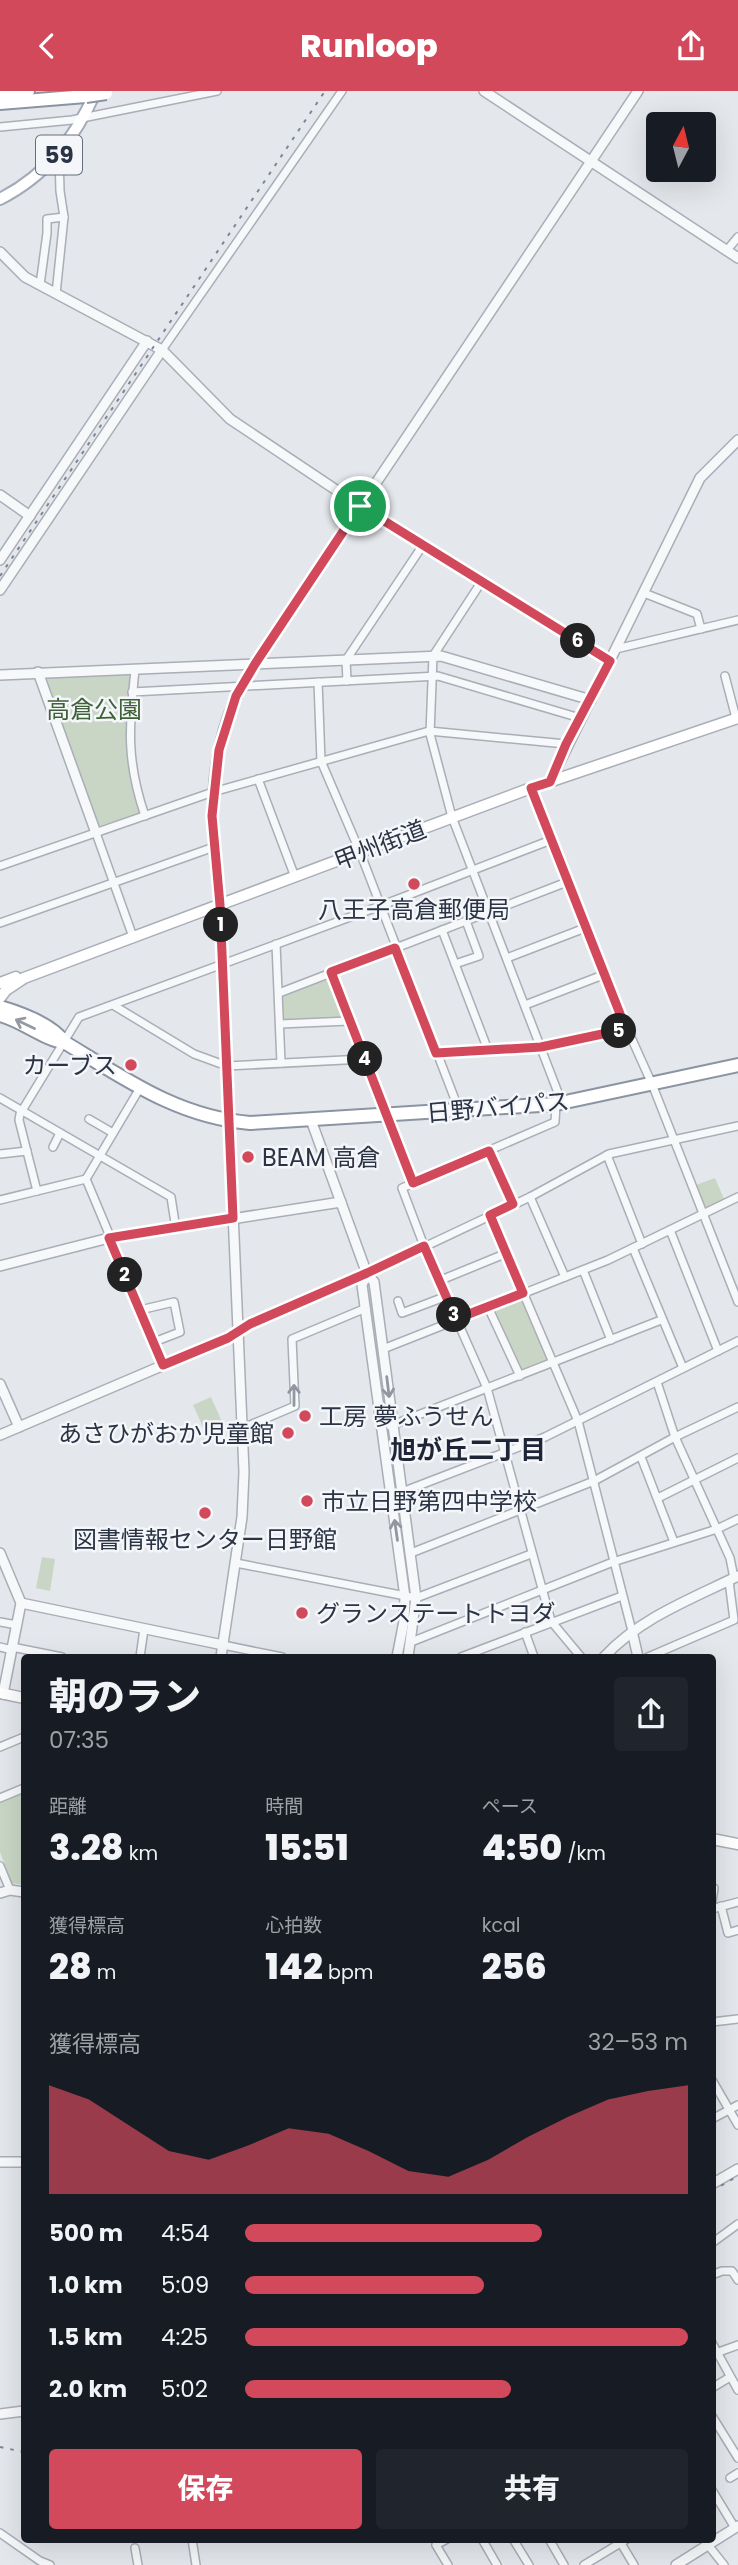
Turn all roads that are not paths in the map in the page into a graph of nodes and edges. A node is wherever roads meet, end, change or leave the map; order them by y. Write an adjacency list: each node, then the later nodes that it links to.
1 (28, 91): 6 (highway)
2 (342, 91): 22 (street)
3 (484, 91): 12 (street)
4 (638, 91): 12 (street)
5 (213, 92): 9 (street)
6 (0, 93)
7 (101, 93): 8 (highway); 9 (main road, 59)
8 (0, 103)
9 (85, 117): 10 (street); 11 (main road, 59)
10 (0, 127)
11 (59, 154): 13 (main road, 59); 14 (street)
12 (592, 162): 16 (street); 25 (street)
13 (0, 199)
14 (64, 217): 19 (street); 20 (street)
15 (738, 237): 16 (street)
16 (727, 250): 18 (street)
17 (0, 252): 19 (street)
18 (738, 258)
19 (40, 285): 20 (street)
20 (56, 294): 21 (street)
21 (147, 341): 22 (street); 26 (street)
22 (162, 350): 25 (street); 30 (street)
23 (738, 440): 31 (street)
24 (0, 495): 26 (street)
25 (360, 506): 27 (street); 38 (street)
26 (30, 516): 28 (street)
27 (423, 545): 29 (street); 36 (street)
28 (0, 560)
29 (482, 581): 35 (street); 37 (street)
30 (0, 590)
31 (643, 593): 33 (street); 34 (street)
32 (738, 620): 33 (street)
33 (701, 629): 34 (street)
34 (616, 649): 37 (street)
35 (433, 656): 36 (street); 43 (street); 48 (street)
36 (346, 660): 38 (street); 44 (street)
37 (610, 661): 48 (street)
38 (255, 664): 39 (street); 46 (street)
39 (135, 670): 40 (street); 47 (street)
40 (38, 672): 41 (street); 60 (street)
41 (0, 675)
42 (725, 675): 50 (street)
43 (432, 677): 44 (street); 49 (street); 51 (street)
44 (347, 681): 45 (street)
45 (318, 682): 46 (street); 53 (street)
46 (242, 687): 47 (street); 57 (street)
47 (132, 692): 58 (street)
48 (591, 699): 49 (street)
49 (580, 718): 52 (street)
50 (737, 718): 55 (main road, 甲州街道)
51 (429, 731): 52 (street); 53 (street); 59 (street)
52 (566, 744): 55 (street)
53 (321, 761): 54 (street); 63 (street)
54 (258, 779): 57 (street); 66 (street)
55 (550, 782): 56 (main road, 甲州街道)
56 (531, 788): 59 (main road, 甲州街道); 61 (street)
57 (214, 792): 58 (street); 62 (street)
58 (145, 816): 60 (street)
59 (452, 817): 63 (main road, 甲州街道); 65 (street)
60 (96, 833): 64 (street); 68 (street)
61 (551, 840): 65 (street); 67 (street)
62 (214, 847): 68 (street); 69 (street)
63 (360, 852): 66 (main road, 甲州街道); 70 (street)
64 (0, 866)
65 (472, 870): 70 (street); 71 (street)
66 (295, 877): 69 (main road, 甲州街道)
67 (567, 882): 71 (street); 74 (street)
68 (114, 883): 73 (street); 76 (street)
69 (220, 905): 76 (main road, 甲州街道); 80 (street)
70 (380, 906): 77 (street); 78 (street)
71 (489, 912): 72 (street); 79 (street)
72 (466, 921): 75 (street); 81 (street)
73 (0, 923)
74 (585, 928): 79 (street); 83 (street)
75 (442, 930): 78 (street); 81 (street)
76 (133, 937): 84 (main road, 甲州街道)
77 (276, 944): 80 (street); 86 (street)
78 (395, 948): 82 (street); 98 (street)
79 (507, 958): 89 (street)
80 (222, 964): 88 (street); 102 (street)
81 (455, 964): 97 (street)
82 (331, 972): 86 (street); 92 (street)
83 (603, 975): 89 (street); 94 (street)
84 (24, 978): 85 (main road, 甲州街道); 87 (main road, 甲州街道)
85 (0, 983)
86 (279, 993): 93 (street)
87 (0, 998)
88 (113, 1005): 95 (street); 102 (street)
89 (525, 1005): 96 (street)
90 (0, 1007): 95 (highway, 日野バイパス)
91 (0, 1015): 95 (highway, 日野バイパス, one-way to 91)
92 (349, 1021): 93 (street); 99 (street)
93 (280, 1024): 100 (street)
94 (626, 1029): 96 (street); 103 (street)
95 (64, 1042): 104 (highway, 日野バイパス); 107 (street)
96 (541, 1047): 97 (street); 106 (street)
97 (488, 1051): 98 (street)
98 (436, 1053): 108 (street)
99 (365, 1059): 100 (street); 109 (street)
100 (282, 1063): 102 (street)
101 (738, 1065): 103 (highway, 日野バイパス)
102 (227, 1066): 112 (street)
103 (652, 1084): 106 (highway, 日野バイパス); 116 (street)
104 (140, 1088): 112 (highway, 日野バイパス); 115 (street)
105 (0, 1098): 107 (street)
106 (559, 1103): 108 (highway, 日野バイパス); 119 (street)
107 (22, 1111): 114 (street); 118 (street)
108 (460, 1111): 109 (highway, 日野バイパス)
109 (386, 1116): 111 (highway, 日野バイパス); 124 (street)
110 (89, 1119): 115 (street)
111 (311, 1120): 112 (highway, 日野バイパス); 129 (street)
112 (230, 1121): 133 (street)
113 (738, 1126): 116 (street)
114 (60, 1133): 117 (street); 122 (street)
115 (113, 1133): 122 (street)
116 (674, 1139): 121 (street); 131 (street)
117 (52, 1147)
118 (27, 1151): 120 (street); 125 (street)
119 (489, 1151): 124 (street); 130 (street)
120 (0, 1153)
121 (607, 1155): 126 (street); 137 (street)
122 (100, 1156): 123 (street); 134 (street)
123 (86, 1179): 125 (street); 136 (street)
124 (413, 1183): 138 (street)
125 (37, 1191): 128 (street)
126 (530, 1197): 130 (street); 144 (street)
127 (738, 1197): 131 (street)
128 (0, 1200)
129 (341, 1202): 133 (street); 143 (street)
130 (513, 1204): 132 (street)
131 (703, 1213): 135 (street); 149 (street)
132 (490, 1215): 138 (street); 140 (street)
133 (233, 1218): 134 (street); 155 (street)
134 (176, 1229): 136 (street)
135 (670, 1230): 137 (street); 160 (street)
136 (109, 1238): 141 (street); 152 (street)
137 (642, 1244): 139 (street)
138 (424, 1246): 143 (street); 145 (street)
139 (633, 1248): 142 (street); 154 (street)
140 (507, 1254): 145 (street); 146 (street)
141 (0, 1266)
142 (583, 1270): 144 (street); 156 (street)
143 (367, 1273): 151 (street); 155 (street); 159 (street)
144 (565, 1277): 146 (street)
145 (440, 1280): 147 (street)
146 (523, 1293): 150 (street); 161 (street)
147 (447, 1296): 148 (street); 153 (street)
148 (398, 1301)
149 (738, 1302)
150 (488, 1307): 153 (street); 164 (street)
151 (366, 1308): 171 (street); 172 (street, one-way to 151)
152 (140, 1310): 158 (street); 158 (street)
153 (456, 1319): 159 (street); 167 (street)
154 (661, 1320): 156 (street); 163 (street)
155 (238, 1331): 162 (street); 172 (street)
156 (611, 1340): 161 (street)
157 (738, 1341): 160 (street)
158 (154, 1342): 162 (street)
159 (383, 1349): 171 (street, one-way to 171)
160 (718, 1351): 163 (street)
161 (553, 1363): 164 (street); 169 (street)
162 (163, 1365): 170 (street)
163 (683, 1368): 165 (street)
164 (520, 1375): 167 (street)
165 (657, 1381): 169 (street); 174 (street)
166 (0, 1384): 170 (street)
167 (488, 1388): 171 (street); 175 (street)
168 (738, 1407): 174 (street)
169 (578, 1422): 175 (street); 179 (street)
170 (19, 1427): 173 (street)
171 (387, 1427): 180 (street); 194 (street, one-way to 171)
172 (243, 1428): 190 (street)
173 (0, 1435)
174 (676, 1437): 176 (street); 178 (street)
175 (504, 1453): 180 (street); 182 (street)
176 (641, 1457): 179 (street); 181 (street)
177 (738, 1458): 178 (street)
178 (694, 1480): 181 (street); 184 (street)
179 (594, 1481): 182 (street); 189 (street)
180 (402, 1492): 187 (street)
181 (659, 1498): 185 (street)
182 (519, 1510): 187 (street); 188 (street)
183 (738, 1519): 184 (street)
184 (717, 1529): 185 (street); 191 (street)
185 (674, 1542): 189 (street)
186 (0, 1553): 196 (street)
187 (411, 1553): 195 (street)
188 (531, 1554): 192 (street); 195 (street)
189 (613, 1562): 192 (street); 193 (street)
190 (236, 1563): 194 (street); 204 (street)
191 (734, 1578): 201 (street); 218 (street)
192 (541, 1590): 197 (street); 203 (street)
193 (622, 1596): 197 (street); 201 (street)
194 (405, 1597): 195 (street); 211 (street)
195 (416, 1598): 203 (street)
196 (21, 1603): 199 (street); 200 (street)
197 (551, 1621): 202 (street); 215 (street)
198 (0, 1622): 199 (street)
199 (17, 1625): 206 (street)
200 (144, 1629): 204 (street); 208 (street)
201 (632, 1631): 216 (street); 217 (street)
202 (525, 1632): 213 (street); 214 (street)
203 (411, 1642): 212 (street)
204 (223, 1645): 209 (street); 210 (street)
205 (0, 1647): 206 (street)
206 (12, 1648): 207 (street); 219 (street)
207 (45, 1654)
208 (140, 1654)
209 (222, 1654)
210 (267, 1654)
211 (398, 1654)
212 (409, 1654)
213 (469, 1654)
214 (533, 1654)
215 (578, 1654)
216 (607, 1654)
217 (637, 1654)
218 (655, 1654)
219 (1, 1694): 220 (main road)
220 (21, 1697)
221 (21, 1738): 222 (street)
222 (0, 1747)
223 (21, 1789): 224 (street)
224 (0, 1798)
225 (716, 1840): 226 (main road)
226 (738, 1844)
227 (0, 1865): 228 (street)
228 (10, 1890): 229 (street); 230 (street)
229 (21, 1892)
230 (0, 1893)
231 (738, 1902): 232 (street)
232 (716, 1908): 233 (street)
233 (738, 1930)
234 (738, 2019): 235 (street)
235 (716, 2022)
236 (716, 2087): 238 (street)
237 (738, 2105): 238 (street)
238 (729, 2110): 239 (street); 240 (street)
239 (716, 2117)
240 (738, 2125)
241 (0, 2162): 242 (street)
242 (21, 2162)
243 (738, 2169): 244 (street)
244 (716, 2182)
245 (738, 2224): 246 (street)
246 (716, 2240)
247 (716, 2273): 248 (street)
248 (738, 2280)
249 (738, 2345): 250 (street)
250 (716, 2353): 251 (street)
251 (730, 2377): 252 (street); 253 (street)
252 (716, 2386)
253 (738, 2390)
254 (21, 2411): 255 (street)
255 (0, 2414)
256 (716, 2422): 257 (street)
257 (738, 2458)
258 (738, 2473): 259 (street)
259 (730, 2478)
260 (716, 2496): 261 (street)
261 (736, 2527): 263 (street)
262 (0, 2533): 275 (street)
263 (716, 2540)
264 (193, 2543): 277 (street)
265 (440, 2543): 274 (street)
266 (484, 2543): 279 (street)
267 (515, 2543): 280 (street)
268 (551, 2543): 281 (street)
269 (617, 2543): 282 (street)
270 (623, 2543): 283 (street)
271 (711, 2543): 272 (street)
272 (708, 2545): 284 (street); 285 (street)
273 (135, 2548): 276 (street)
274 (446, 2563): 278 (street)
275 (50, 2565)
276 (138, 2565)
277 (197, 2565)
278 (436, 2565)
279 (497, 2565)
280 (529, 2565)
281 (564, 2565)
282 (584, 2565)
283 (634, 2565)
284 (676, 2565)
285 (724, 2565)

